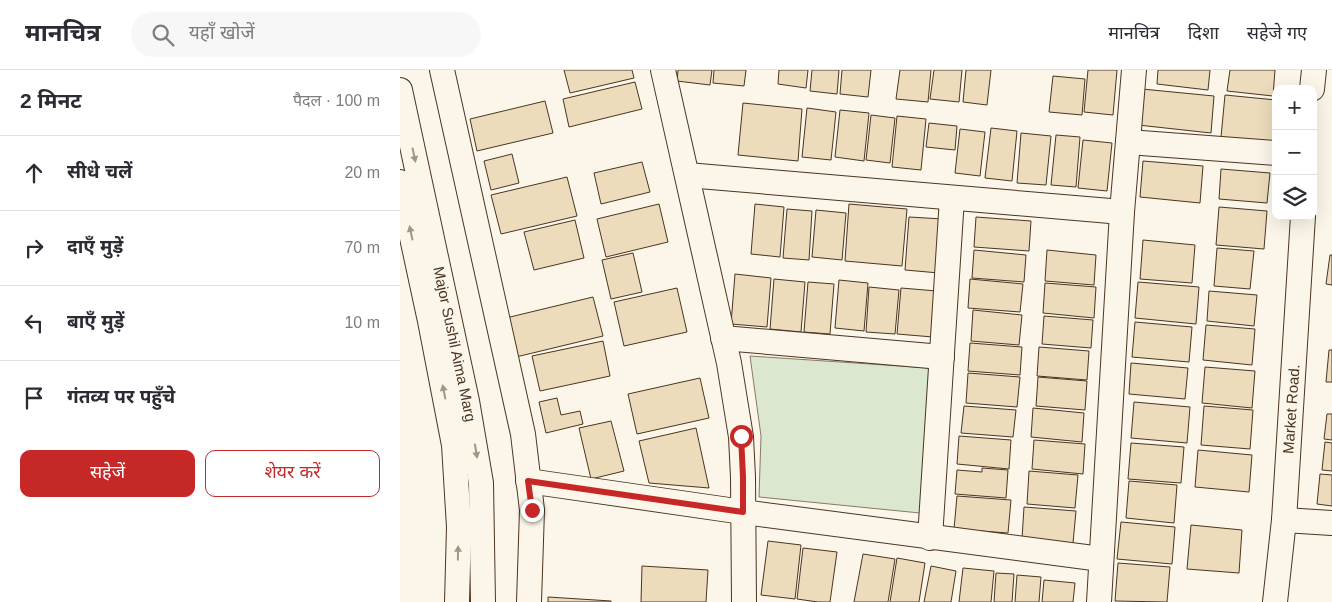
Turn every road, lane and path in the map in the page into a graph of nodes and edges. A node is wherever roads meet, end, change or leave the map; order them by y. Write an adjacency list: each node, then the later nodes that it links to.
1 (442, 70): 16 (street)
2 (663, 70): 9 (street)
3 (1134, 70): 7 (street)
4 (1314, 70): 5 (street)
5 (1312, 85)
6 (400, 90): 23 (street, Major Sushil Aima Marg, one-way to 23)
7 (1128, 142): 8 (street); 12 (street)
8 (1272, 153)
9 (687, 175): 11 (street); 14 (street)
10 (400, 182): 22 (street, Major Sushil Aima Marg, one-way to 10)
11 (952, 198): 12 (street); 15 (street)
12 (1122, 212): 21 (street)
13 (1303, 220): 18 (street, Market Road.)
14 (723, 338): 15 (street); 17 (street)
15 (942, 357): 20 (street)
16 (528, 481): 17 (street); 24 (street)
17 (743, 512): 20 (street); 25 (street)
18 (1284, 520): 19 (street); 27 (street, Market Road.)
19 (1332, 523)
20 (930, 538): 21 (street)
21 (1101, 559): 26 (street)
22 (457, 602)
23 (483, 602)
24 (529, 602)
25 (744, 602)
26 (1099, 602)
27 (1275, 602)

